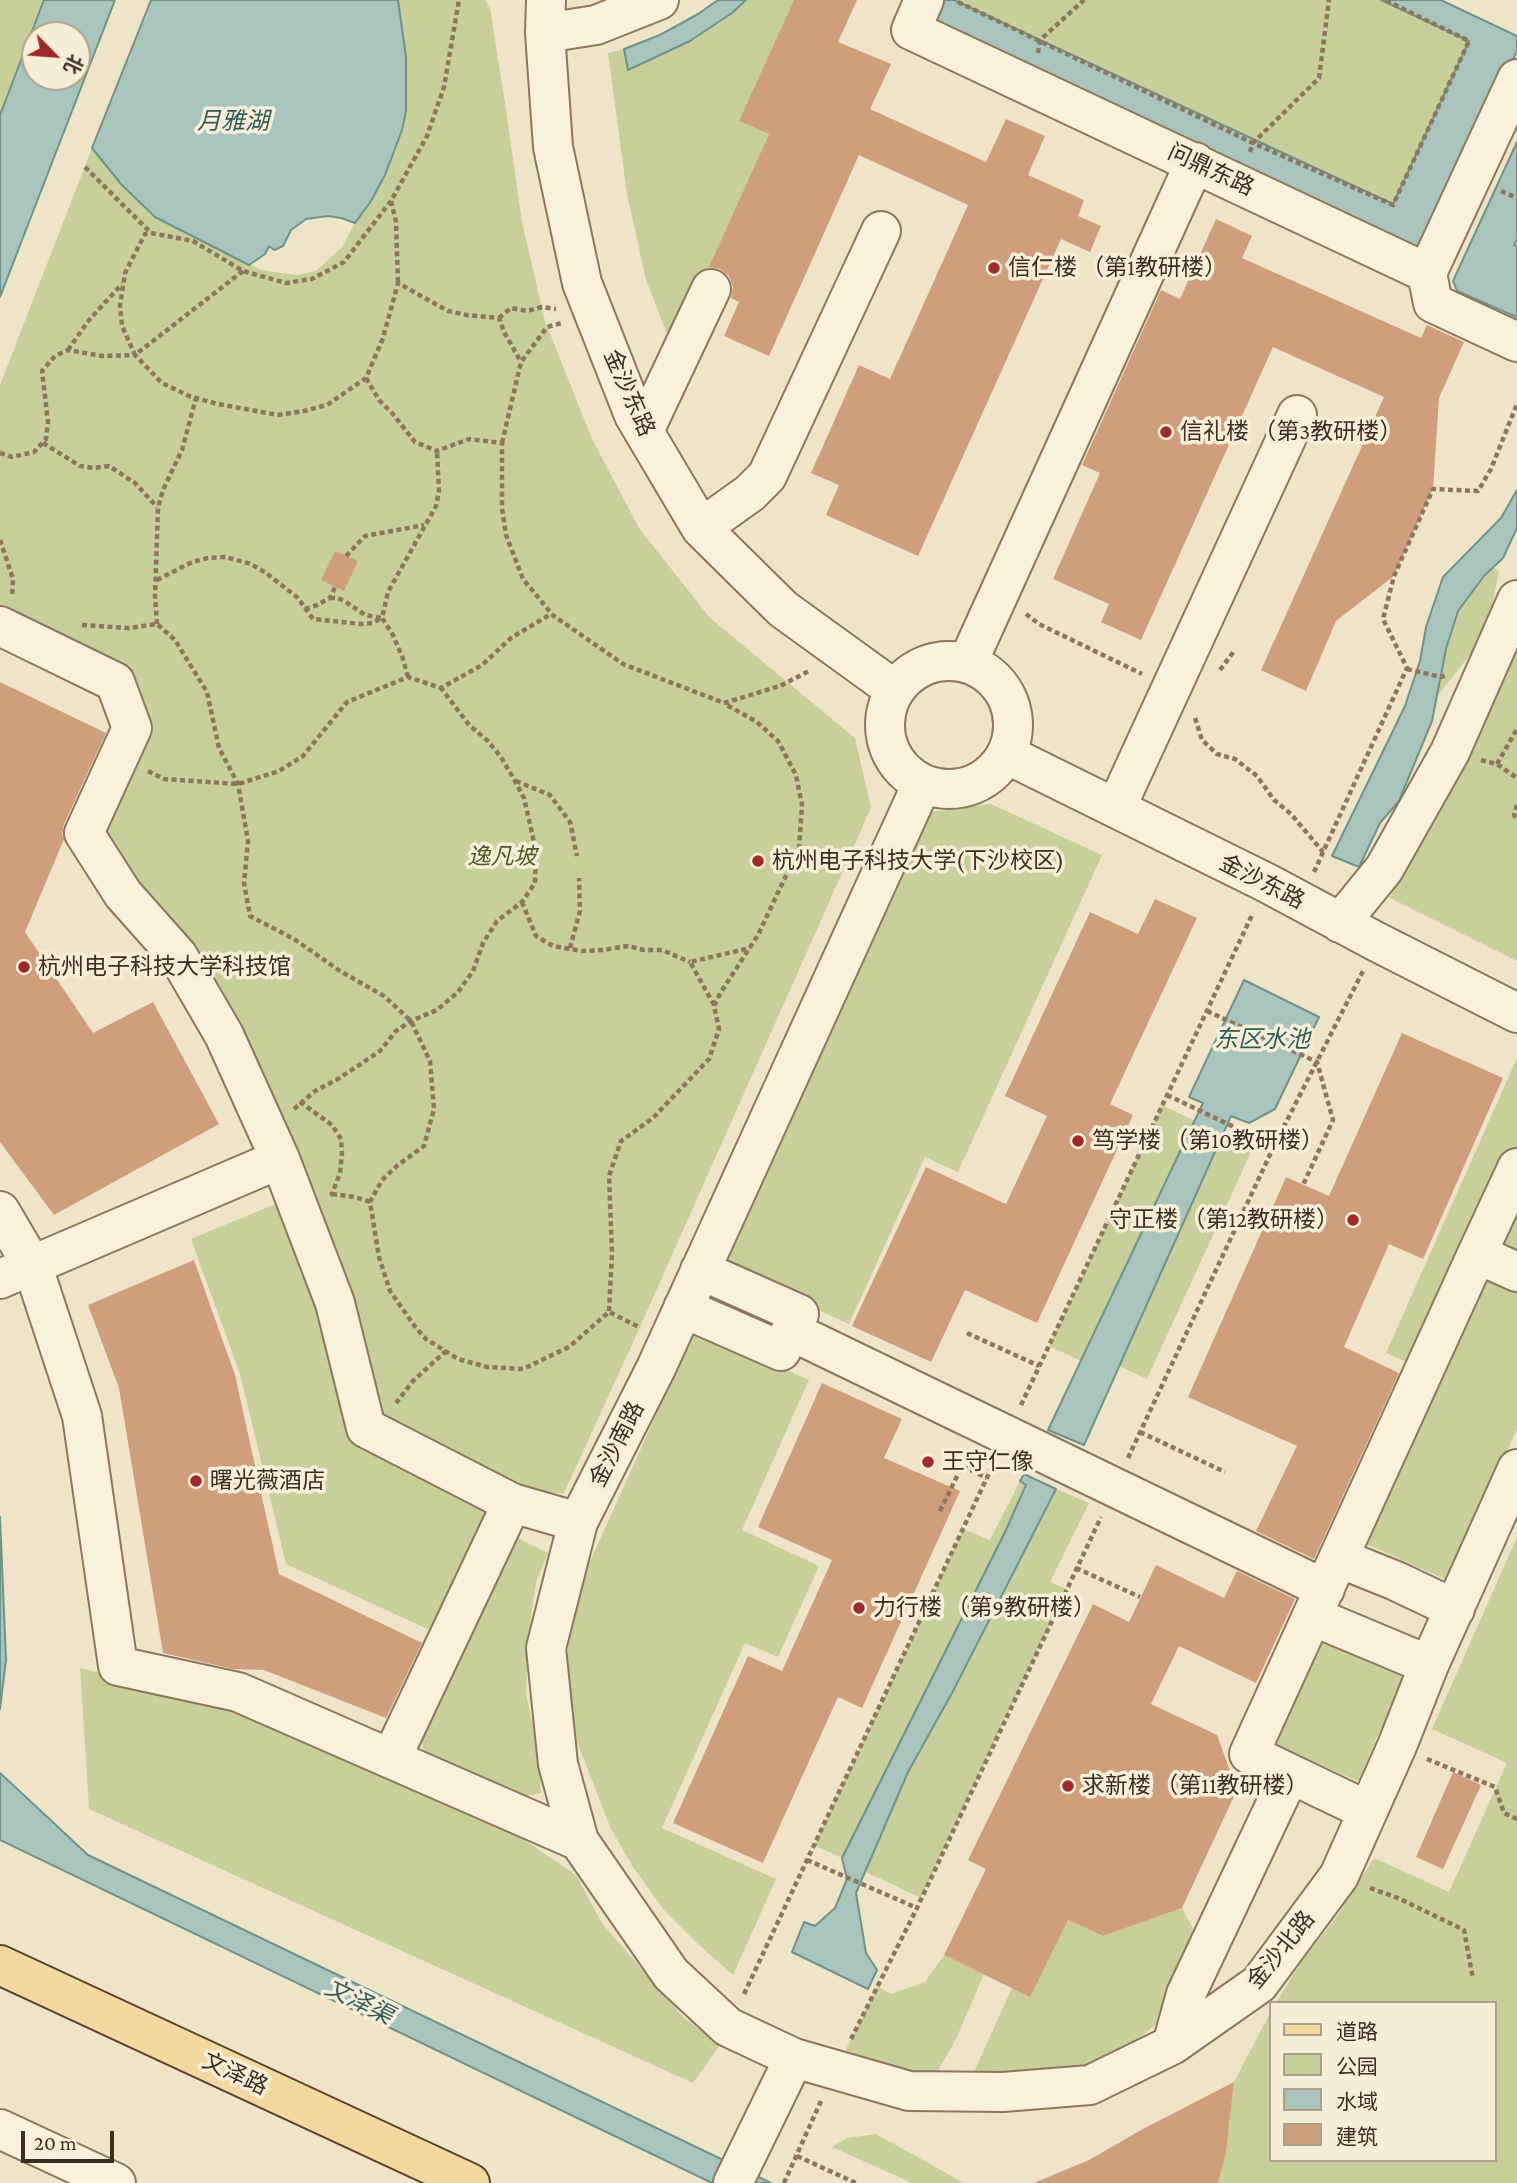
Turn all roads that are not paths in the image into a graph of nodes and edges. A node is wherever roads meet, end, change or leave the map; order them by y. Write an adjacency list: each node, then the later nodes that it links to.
1 (659, 0): 3 (street)
2 (924, 0): 5 (street, 问鼎东路)
3 (546, 17): 11 (street, 金沙东路)
4 (1517, 79): 7 (street)
5 (1195, 162): 7 (street, 问鼎东路); 15 (street)
6 (881, 231): 12 (street)
7 (1427, 273): 9 (street)
8 (711, 289): 11 (street)
9 (1517, 342)
10 (1297, 415): 19 (street)
11 (644, 431): 12 (street, 金沙东路)
12 (701, 528): 16 (street, 金沙东路)
13 (1517, 600): 20 (street)
14 (0, 626): 22 (street)
15 (968, 663): 16 (street); 17 (street)
16 (895, 690): 18 (street)
17 (1006, 754): 18 (street); 19 (street, 金沙东路)
18 (922, 784): 26 (street, 金沙南路)
19 (1116, 808): 20 (street, 金沙东路)
20 (1340, 923): 21 (street, 金沙东路)
21 (1517, 1013)
22 (280, 1159): 28 (street); 32 (street)
23 (1517, 1168): 25 (street)
24 (0, 1210): 28 (street)
25 (1477, 1254): 27 (street); 34 (street)
26 (700, 1270): 29 (street, 金沙南路); 30 (street)
27 (1517, 1272)
28 (16, 1273): 37 (street)
29 (676, 1324): 30 (street); 33 (street, 金沙南路)
30 (791, 1331): 34 (street)
31 (1517, 1469): 35 (street, 金沙北路)
32 (512, 1503): 33 (street); 37 (street)
33 (578, 1522): 40 (street, 金沙南路)
34 (1325, 1587): 35 (street); 36 (street); 38 (street)
35 (1455, 1609): 36 (street, 金沙北路)
36 (1429, 1665): 39 (street, 金沙北路)
37 (391, 1759): 40 (street)
38 (1290, 1774): 39 (street); 42 (street)
39 (1368, 1811): 42 (street, 金沙北路)
40 (579, 1841): 43 (street, 金沙南路)
41 (0, 1965): 46 (main road, 文泽路)
42 (1172, 2045): 43 (street, 金沙北路)
43 (794, 2058): 47 (street)
44 (0, 2129): 45 (street)
45 (116, 2183)
46 (470, 2183)
47 (733, 2183)

